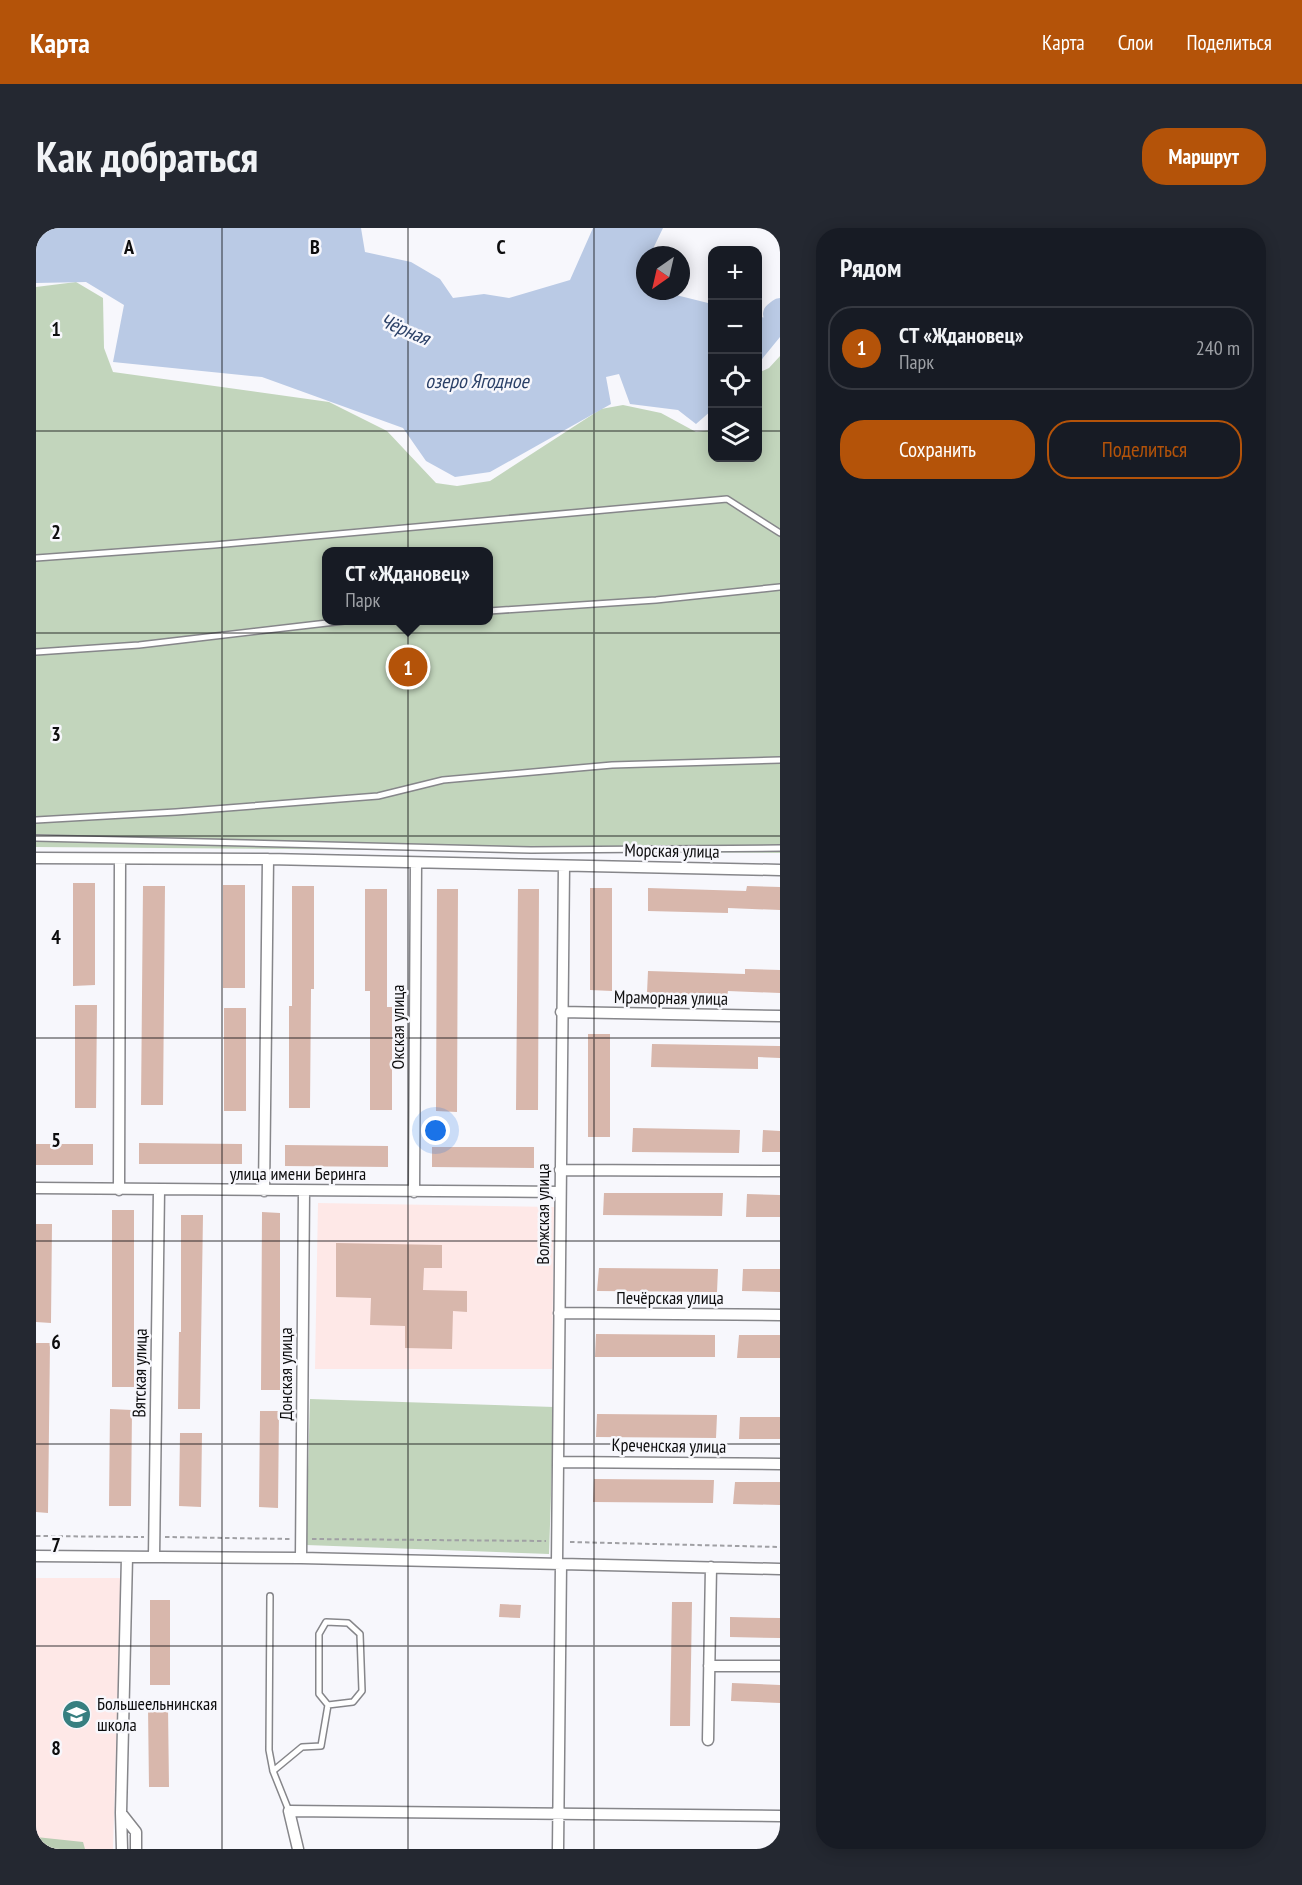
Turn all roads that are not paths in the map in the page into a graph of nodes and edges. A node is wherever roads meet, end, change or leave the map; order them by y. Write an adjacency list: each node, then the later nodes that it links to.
1 (780, 532): 2 (lane)
2 (36, 558)
3 (780, 587): 4 (lane)
4 (493, 611)
5 (322, 624): 6 (lane)
6 (36, 652)
7 (780, 760): 8 (lane)
8 (36, 820)
9 (36, 838): 10 (lane)
10 (780, 848)
11 (36, 858): 12 (street, Морская улица)
12 (120, 859): 13 (street, Морская улица); 22 (street)
13 (268, 859): 14 (street, Морская улица); 24 (street)
14 (416, 863): 15 (street, Морская улица); 26 (street, Окская улица)
15 (564, 866): 16 (street, Морская улица); 17 (street, Волжская улица)
16 (780, 870)
17 (561, 1012): 18 (street, Мраморная улица); 19 (street, Волжская улица)
18 (780, 1016)
19 (560, 1170): 20 (street); 27 (street, Волжская улица)
20 (780, 1171)
21 (36, 1188): 22 (street, улица имени Беринга)
22 (119, 1190): 23 (street, улица имени Беринга)
23 (159, 1190): 24 (street, улица имени Беринга); 34 (street, Вятская улица)
24 (264, 1191): 25 (street, улица имени Беринга)
25 (304, 1191): 26 (street, улица имени Беринга); 35 (street, Донская улица)
26 (414, 1192): 27 (street, улица имени Беринга)
27 (560, 1192): 28 (street, Волжская улица)
28 (559, 1313): 29 (street, Печёрская улица); 30 (street, Волжская улица)
29 (780, 1315)
30 (558, 1462): 31 (street, Креченская улица); 36 (street, Волжская улица)
31 (780, 1464)
32 (36, 1556): 33 (street)
33 (127, 1557): 34 (street); 47 (street)
34 (154, 1557): 35 (street)
35 (301, 1558): 36 (street)
36 (559, 1564): 37 (street); 46 (street, Волжская улица)
37 (711, 1567): 38 (street); 40 (street)
38 (780, 1569)
39 (270, 1596): 44 (lane)
40 (709, 1666): 41 (street); 43 (street)
41 (780, 1666)
42 (328, 1705): 42 (lane); 44 (lane)
43 (708, 1740)
44 (273, 1771): 45 (lane)
45 (289, 1811): 46 (street); 51 (street)
46 (558, 1812): 48 (street); 52 (street, Волжская улица)
47 (121, 1813): 49 (street); 50 (street)
48 (780, 1816)
49 (122, 1849)
50 (136, 1849)
51 (298, 1849)
52 (558, 1849)

